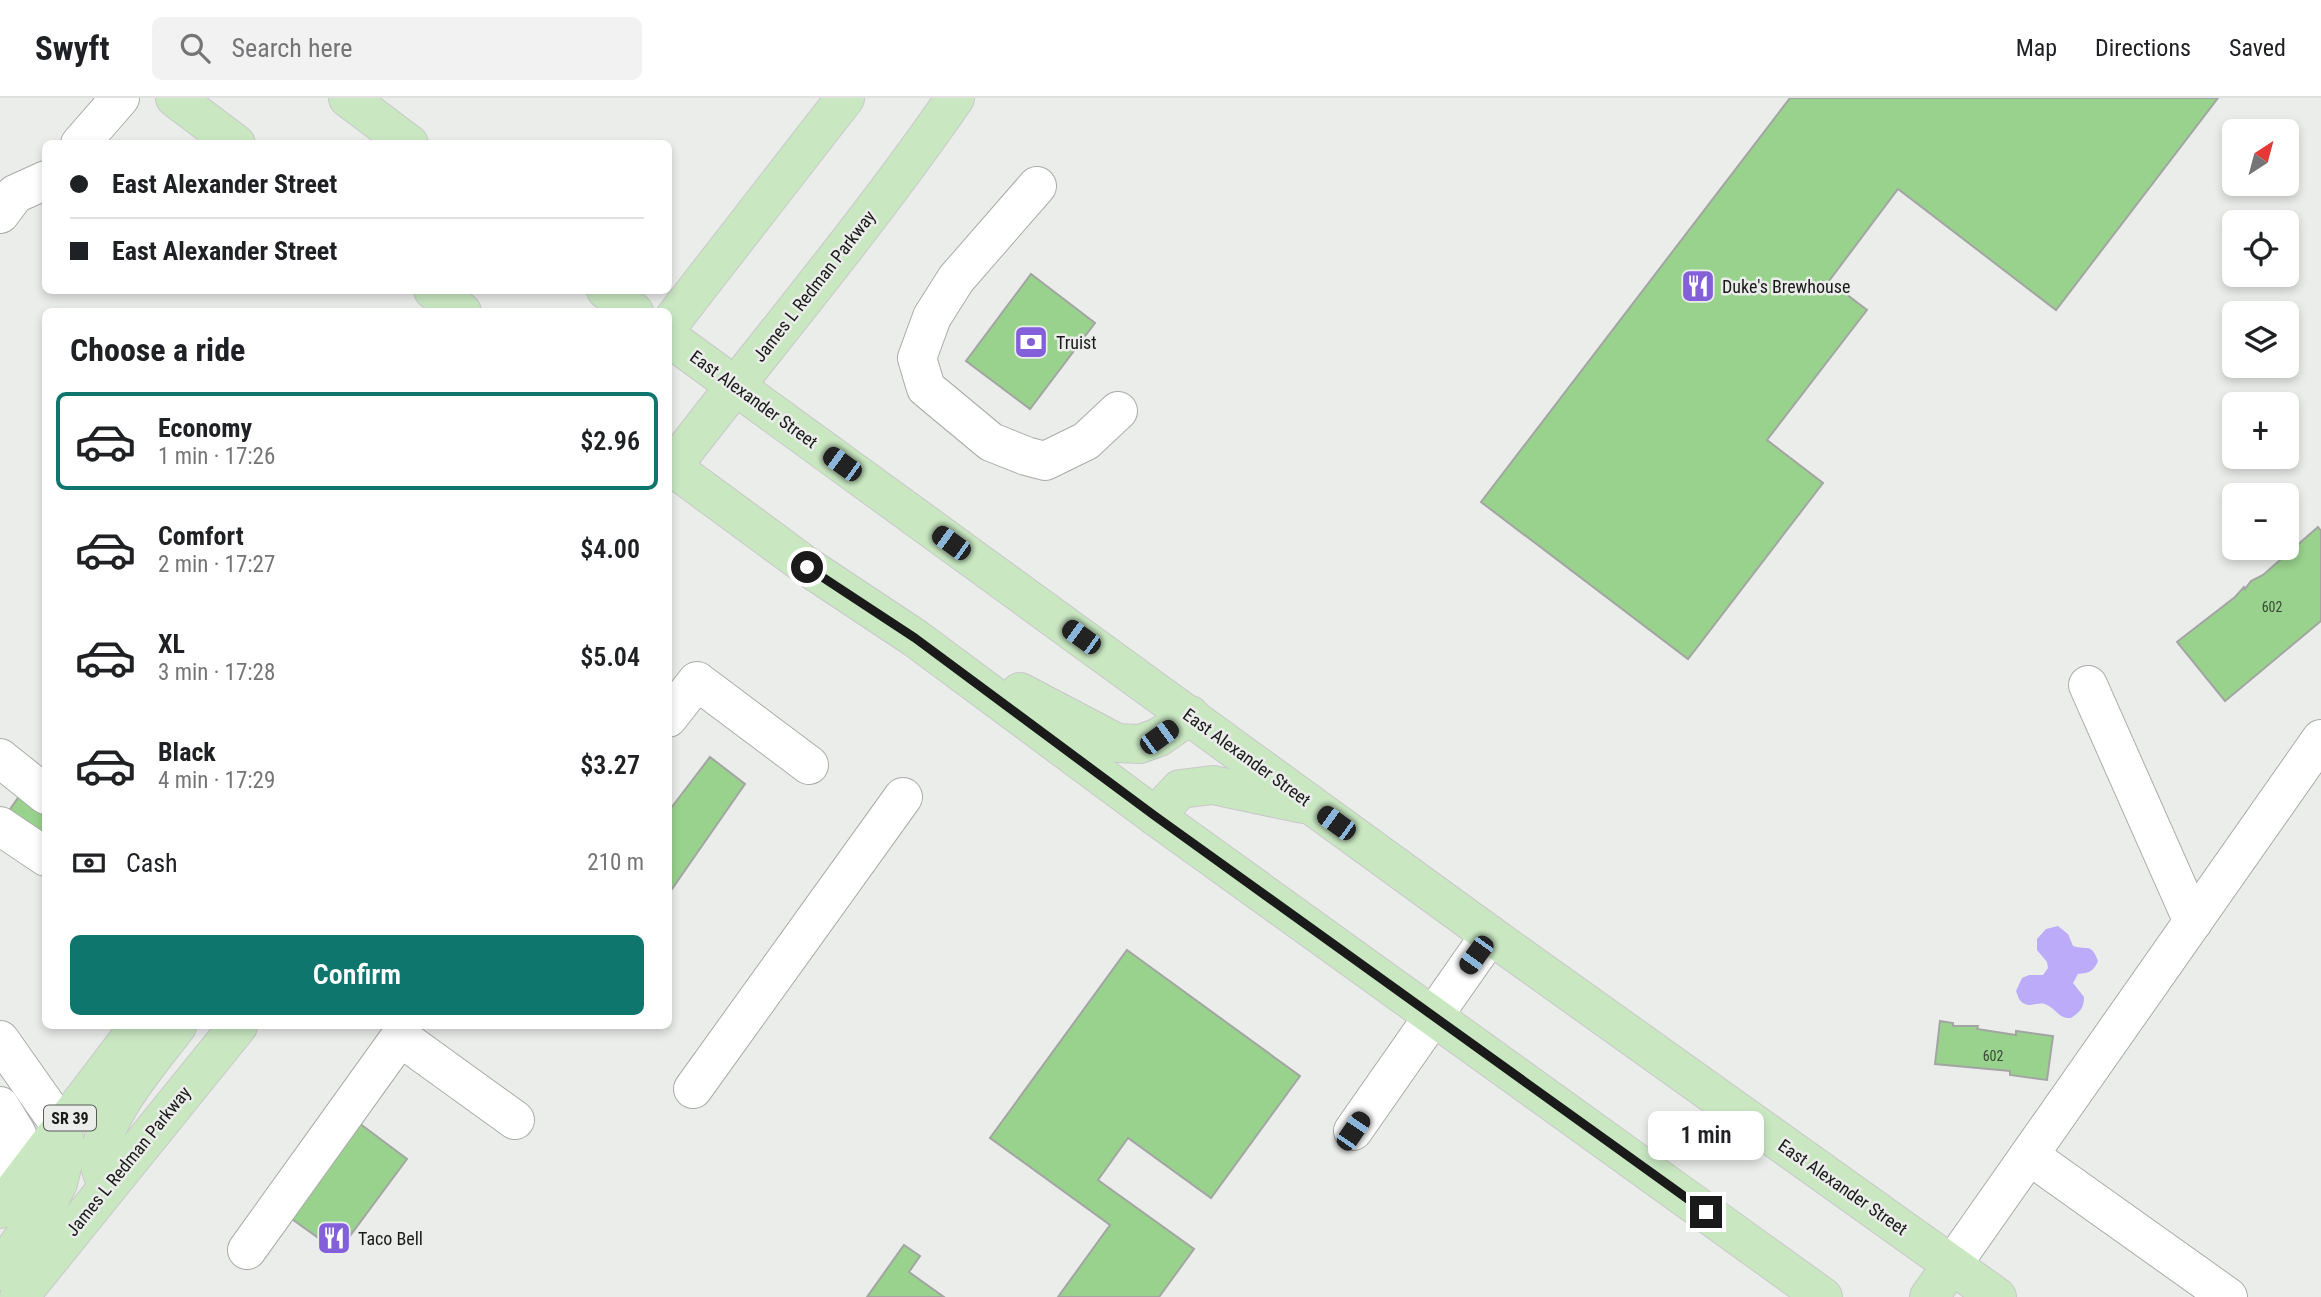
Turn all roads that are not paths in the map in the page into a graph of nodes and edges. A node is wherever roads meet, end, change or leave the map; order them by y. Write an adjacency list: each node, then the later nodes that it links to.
1 (120, 98): 6 (street)
2 (175, 98): 7 (main road)
3 (348, 98): 8 (main road)
4 (845, 98): 16 (main road)
5 (955, 98): 18 (main road, James L Redman Parkway)
6 (83, 140)
7 (231, 140)
8 (404, 140)
9 (42, 182): 11 (street)
10 (1037, 186): 19 (street)
11 (0, 214)
12 (438, 294): 14 (main road)
13 (611, 294): 15 (main road)
14 (457, 308)
15 (630, 308)
16 (672, 321)
17 (672, 340): 18 (main road, East Alexander Street)
18 (736, 386): 20 (main road, James L Redman Parkway); 25 (main road, East Alexander Street)
19 (1118, 411)
20 (672, 465)
21 (672, 468): 22 (main road)
22 (915, 638): 25 (main road); 32 (main road)
23 (2088, 685): 35 (street)
24 (672, 713): 28 (street)
25 (1190, 715): 31 (main road, East Alexander Street)
26 (2321, 739): 35 (street)
27 (0, 758): 29 (street)
28 (809, 765)
29 (42, 792)
30 (903, 797): 42 (street)
31 (1315, 807): 32 (main road); 36 (main road, East Alexander Street)
32 (1155, 816): 37 (main road)
33 (0, 826): 34 (street)
34 (42, 855)
35 (2193, 922): 47 (street)
36 (1490, 935): 37 (street); 51 (main road, East Alexander Street)
37 (1432, 1016): 46 (street); 54 (main road)
38 (137, 1029): 45 (main road, SR 39)
39 (175, 1029): 48 (main road)
40 (235, 1029): 48 (main road, James L Redman Parkway)
41 (0, 1040): 45 (street)
42 (693, 1088)
43 (0, 1106): 49 (street)
44 (515, 1120): 50 (street)
45 (62, 1128): 49 (main road, SR 39); 52 (main road)
46 (1353, 1131)
47 (2030, 1156): 51 (street); 57 (street)
48 (107, 1186): 53 (main road, James L Redman Parkway)
49 (5, 1202)
50 (247, 1250)
51 (1952, 1265): 55 (main road); 56 (main road, East Alexander Street)
52 (0, 1271)
53 (19, 1297)
54 (1823, 1297)
55 (1929, 1297)
56 (1997, 1297)
57 (2228, 1297)

